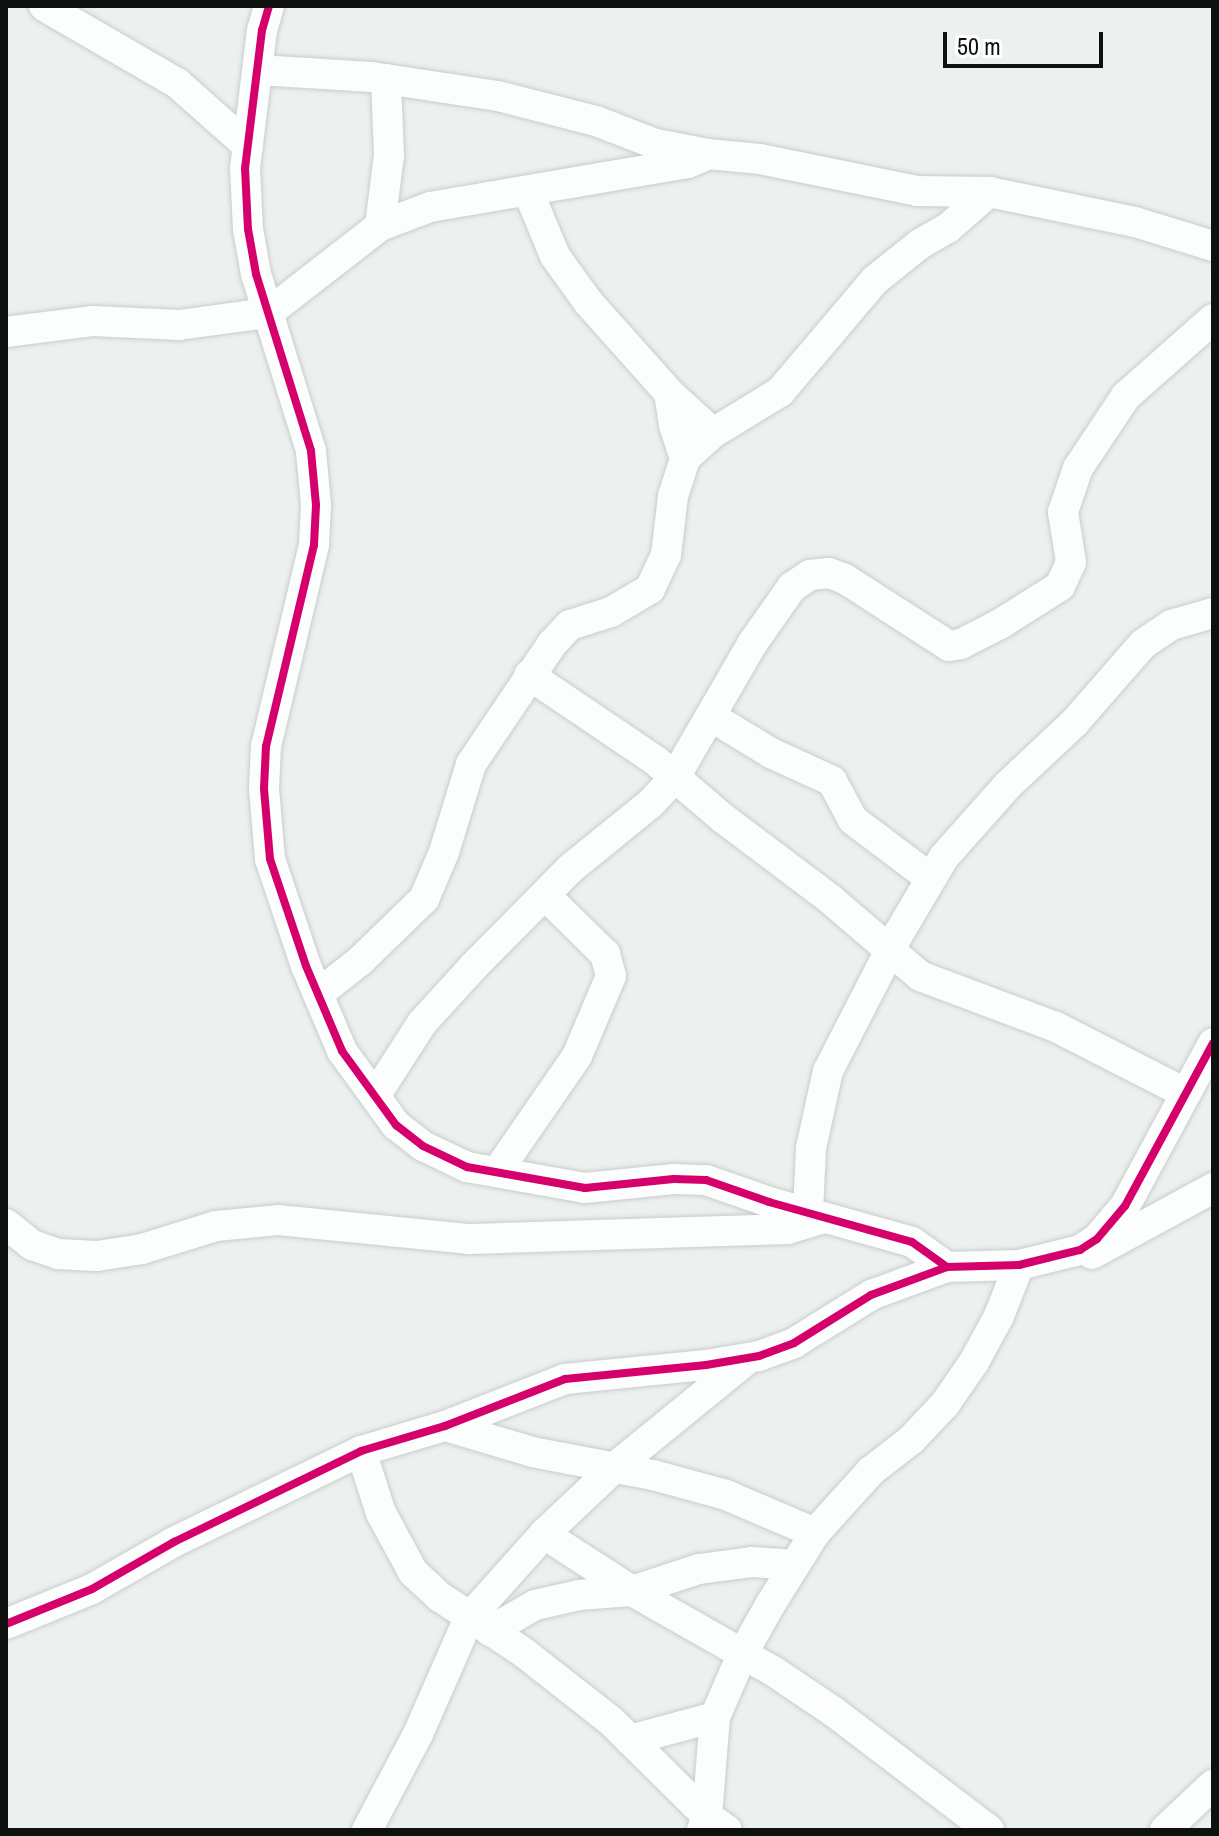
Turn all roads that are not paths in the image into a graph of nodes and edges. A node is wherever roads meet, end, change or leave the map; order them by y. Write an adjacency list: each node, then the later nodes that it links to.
1 (44, 6): 5 (street)
2 (269, 6): 3 (street)
3 (258, 70): 4 (street); 5 (street)
4 (386, 79): 6 (street); 9 (street)
5 (248, 146): 11 (street)
6 (708, 154): 7 (street); 8 (street)
7 (528, 191): 9 (street); 14 (street)
8 (989, 192): 10 (street); 15 (street)
9 (380, 226): 11 (street)
10 (1213, 246)
11 (268, 313): 13 (street); 24 (street)
12 (1213, 319): 19 (street)
13 (6, 332)
14 (669, 393): 15 (street); 16 (street)
15 (713, 433): 16 (street)
16 (685, 458): 18 (street)
17 (1213, 613): 21 (street)
18 (529, 675): 20 (street); 24 (street)
19 (712, 717): 20 (street); 21 (street)
20 (675, 777): 22 (street); 23 (street)
21 (930, 878): 23 (street)
22 (546, 896): 27 (street); 28 (street)
23 (889, 953): 26 (street); 30 (street)
24 (318, 994): 27 (street)
25 (1213, 1043): 26 (street)
26 (1185, 1093): 32 (street)
27 (375, 1096): 28 (street)
28 (497, 1172): 30 (street)
29 (1213, 1188): 32 (street)
30 (818, 1215): 31 (street); 34 (street)
31 (6, 1224)
32 (1069, 1255): 33 (street)
33 (1019, 1265): 34 (street); 39 (street)
34 (947, 1267): 35 (street)
35 (749, 1358): 36 (street); 38 (street)
36 (445, 1426): 37 (street); 38 (street)
37 (361, 1451): 43 (street); 44 (street)
38 (614, 1468): 39 (street); 40 (street)
39 (815, 1533): 41 (street)
40 (544, 1534): 42 (street); 44 (street)
41 (795, 1565): 42 (street); 45 (street)
42 (632, 1591): 44 (street); 45 (street)
43 (6, 1624)
44 (479, 1625): 47 (street); 50 (street)
45 (742, 1655): 46 (street); 51 (street)
46 (715, 1717): 47 (street); 49 (street)
47 (630, 1740): 49 (street)
48 (1213, 1785): 52 (street)
49 (712, 1825)
50 (367, 1830)
51 (989, 1830)
52 (1165, 1830)

